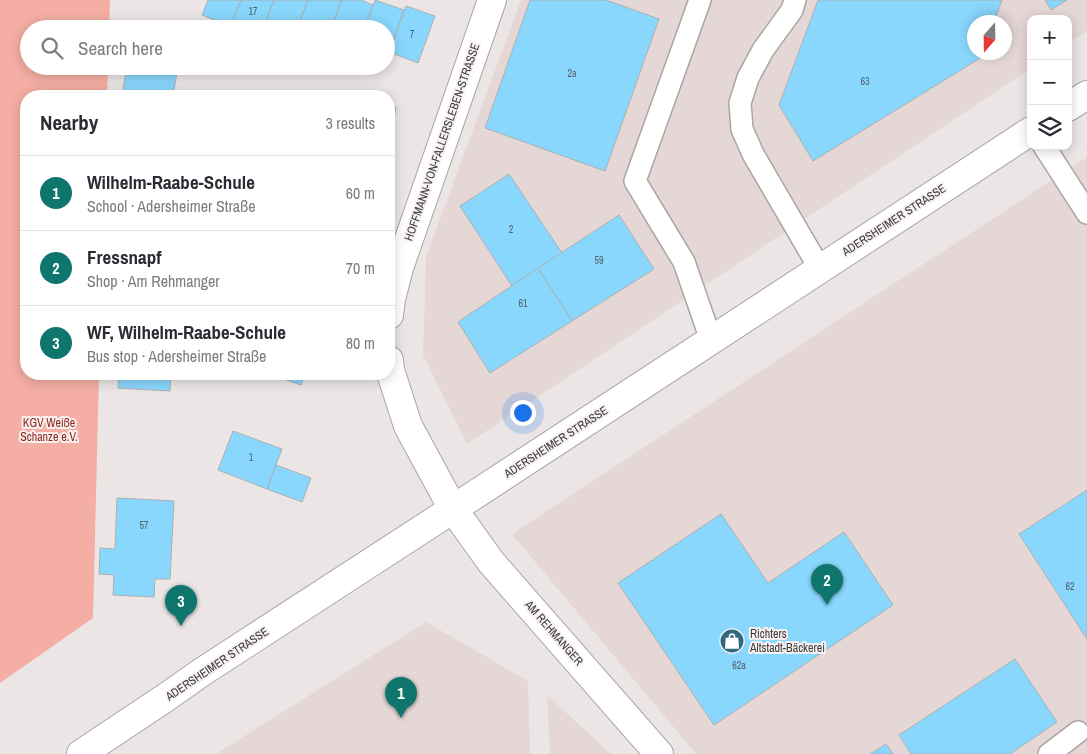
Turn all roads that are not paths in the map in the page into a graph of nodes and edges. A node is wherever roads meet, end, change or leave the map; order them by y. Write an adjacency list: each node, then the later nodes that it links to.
1 (492, 0): 9 (main road, HOFFMANN-VON-FALLERSLEBEN-STRASSE)
2 (700, 0): 11 (lane)
3 (796, 0): 10 (lane)
4 (1087, 95): 5 (main road)
5 (1071, 105)
6 (1027, 134): 10 (main road, ADERSHEIMER STRASSE)
7 (1047, 150): 8 (lane)
8 (1087, 213)
9 (395, 263)
10 (820, 269): 11 (main road, ADERSHEIMER STRASSE)
11 (712, 340): 13 (main road, ADERSHEIMER STRASSE)
12 (393, 380): 13 (main road)
13 (454, 509): 15 (main road, ADERSHEIMER STRASSE); 16 (main road, AM REHMANGER)
14 (1078, 732): 17 (lane)
15 (81, 754)
16 (659, 754)
17 (1049, 754)

